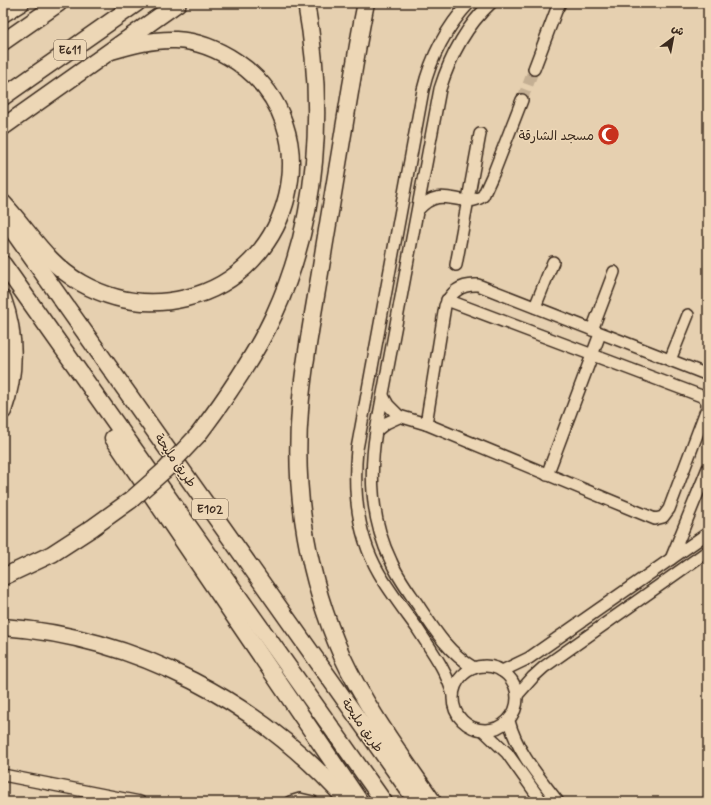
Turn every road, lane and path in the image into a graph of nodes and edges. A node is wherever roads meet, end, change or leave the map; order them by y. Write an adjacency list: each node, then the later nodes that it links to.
1 (10, 3): 11 (highway)
2 (21, 3): 12 (highway)
3 (59, 3): 13 (highway)
4 (137, 3): 16 (highway, E611)
5 (178, 3): 14 (highway)
6 (306, 3): 53 (highway, bridge)
7 (366, 3): 69 (highway)
8 (469, 3): 20 (street)
9 (492, 3): 21 (street)
10 (560, 3): 15 (street)
11 (3, 8)
12 (3, 14)
13 (3, 42)
14 (111, 51): 18 (highway); 24 (highway)
15 (534, 69)
16 (3, 97)
17 (522, 100): 23 (street)
18 (7, 124)
19 (480, 134): 23 (street)
20 (408, 172): 21 (street); 27 (street)
21 (423, 177): 22 (street); 25 (street)
22 (437, 196): 23 (street); 25 (street)
23 (468, 200): 31 (street)
24 (3, 203)
25 (418, 210): 28 (street)
26 (3, 217): 68 (highway, طريق مليحة / E102)
27 (398, 226): 28 (street); 57 (street)
28 (414, 227): 42 (street)
29 (553, 262): 35 (street)
30 (3, 264): 38 (highway, E102)
31 (456, 265)
32 (614, 272): 37 (street)
33 (3, 299): 43 (highway)
34 (447, 300): 35 (street); 39 (street); 45 (street)
35 (535, 307): 37 (street)
36 (688, 315): 40 (street)
37 (596, 332): 39 (street); 40 (street)
38 (64, 351): 66 (highway); 67 (highway, E102)
39 (592, 355): 48 (street); 48 (street)
40 (670, 360): 41 (street)
41 (708, 375)
42 (383, 396): 44 (street); 46 (street)
43 (3, 411)
44 (399, 416): 45 (street); 46 (street)
45 (426, 424): 48 (street)
46 (376, 431): 55 (street)
47 (708, 468): 49 (street)
48 (547, 475)
49 (689, 517): 50 (street); 52 (street)
50 (705, 535): 52 (street)
51 (708, 552): 58 (street)
52 (671, 559): 56 (street)
53 (3, 577)
54 (3, 627): 65 (highway)
55 (474, 668): 56 (street); 57 (street)
56 (502, 671): 58 (street)
57 (453, 694): 60 (street)
58 (518, 694): 59 (street)
59 (508, 721): 60 (street); 71 (street)
60 (484, 731): 70 (street)
61 (3, 775): 62 (street)
62 (140, 802)
63 (290, 802): 64 (street)
64 (313, 802)
65 (348, 802)
66 (360, 802)
67 (384, 802)
68 (417, 802)
69 (433, 802)
70 (542, 802)
71 (558, 802)

